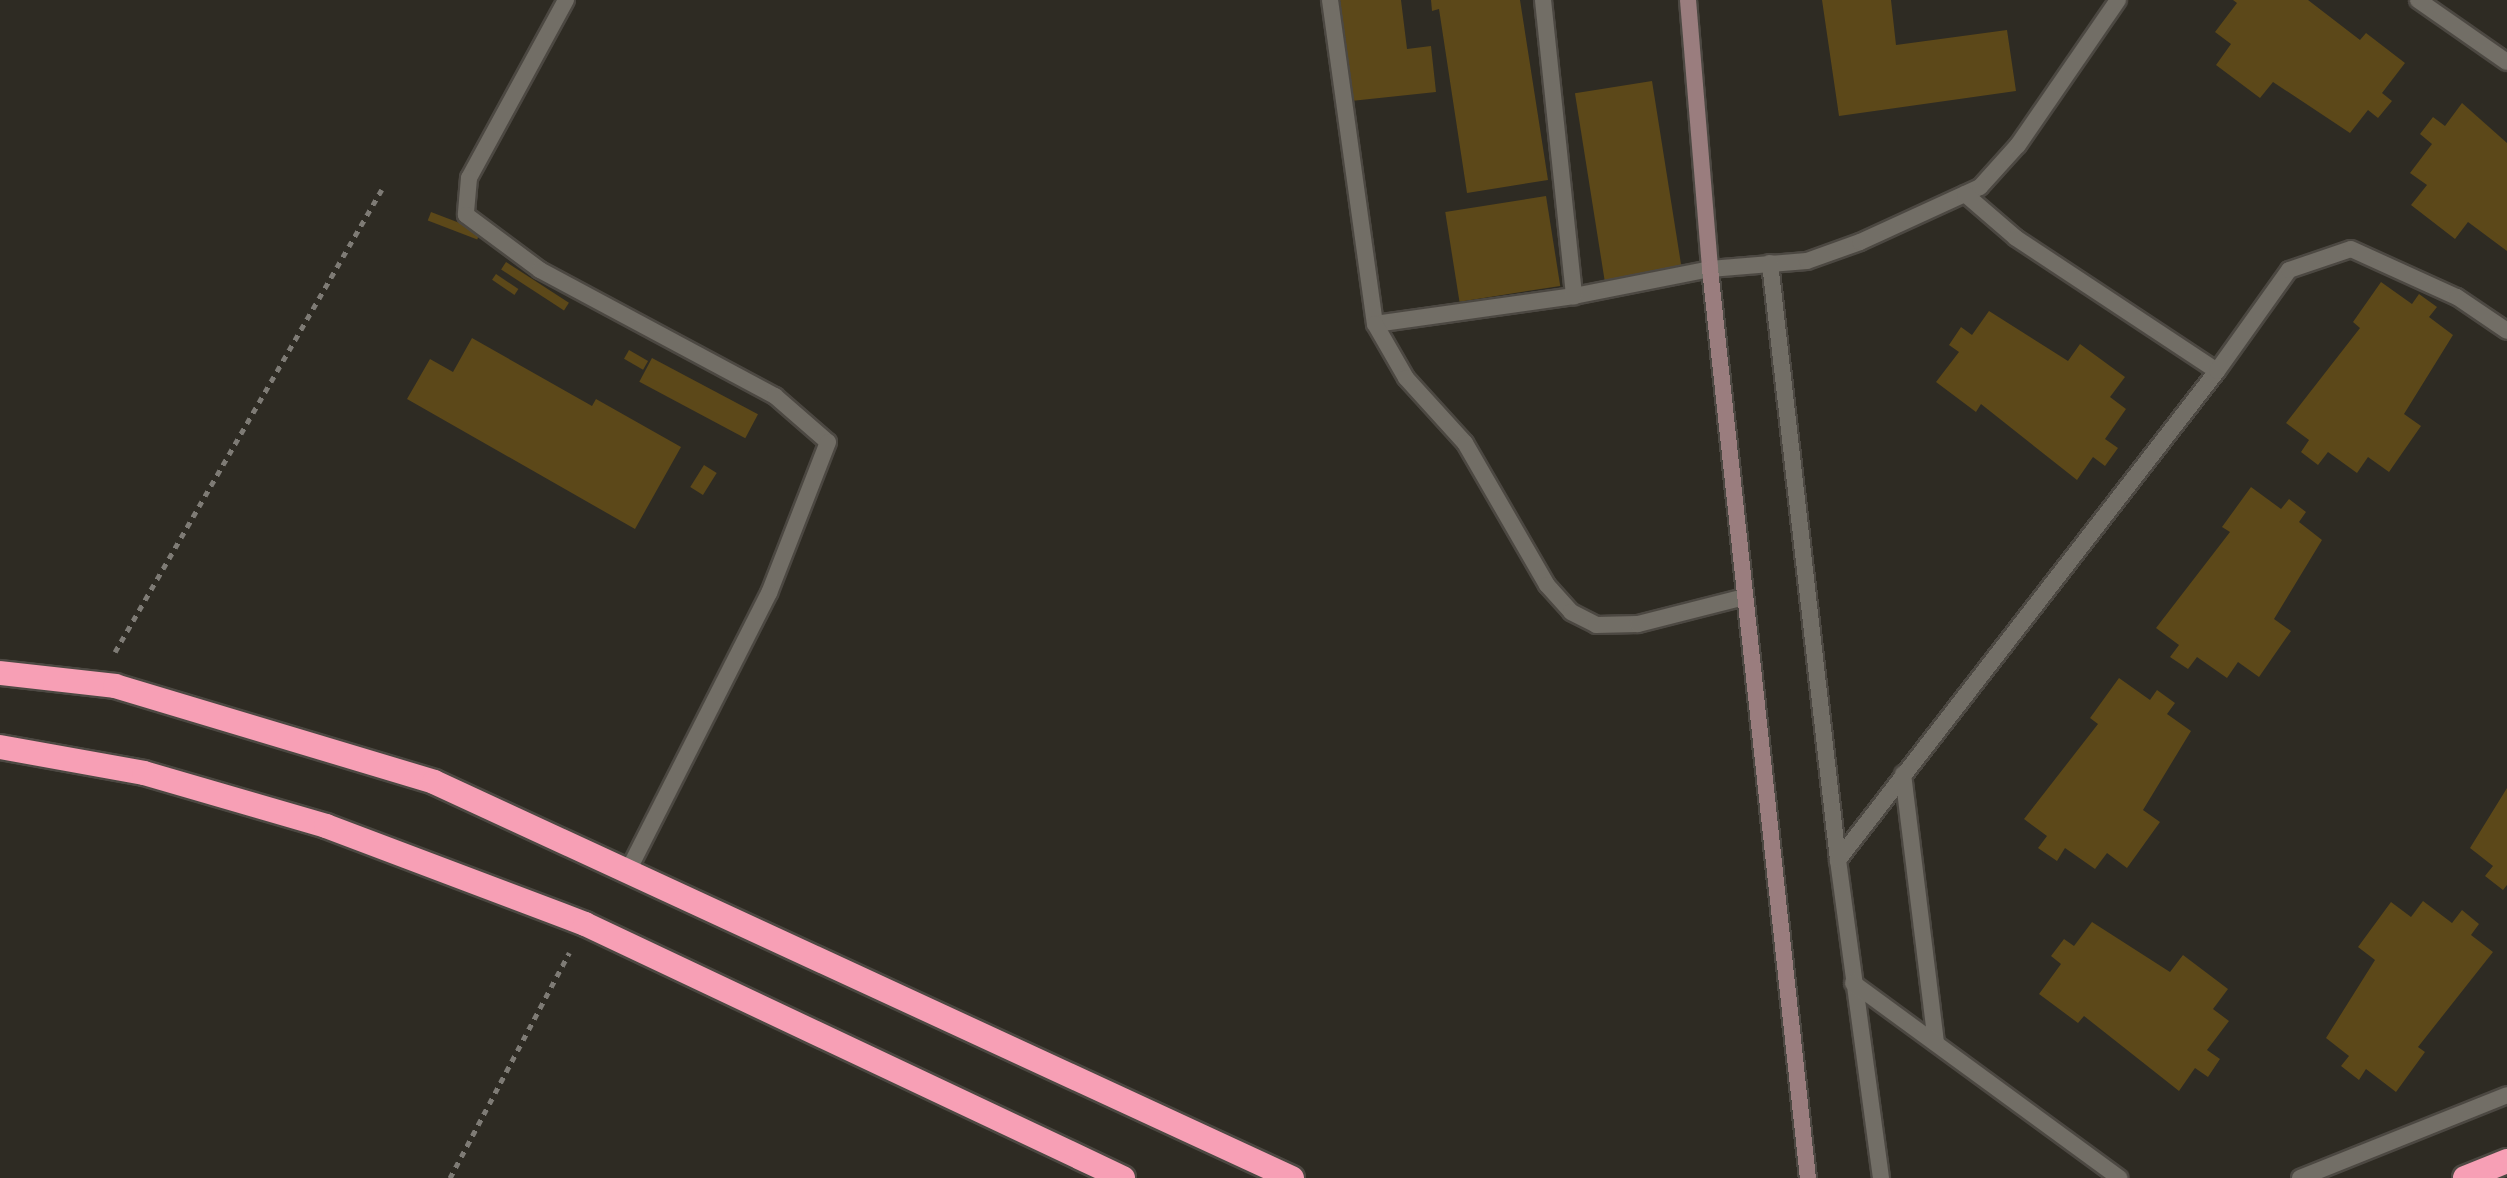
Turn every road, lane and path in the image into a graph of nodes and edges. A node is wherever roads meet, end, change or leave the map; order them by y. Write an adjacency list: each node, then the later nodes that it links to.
1 (566, 0): 22 (street)
2 (1330, 0): 13 (street)
3 (1543, 0): 12 (street)
4 (1688, 0): 11 (street)
5 (2118, 0): 9 (street)
6 (2418, 0): 7 (street)
7 (2507, 62)
8 (382, 189): 18 (path)
9 (1965, 194): 10 (street); 15 (street)
10 (1770, 263): 11 (street); 21 (street)
11 (1710, 269): 12 (street); 16 (street)
12 (1574, 296): 13 (street)
13 (1375, 324): 16 (street)
14 (2507, 331): 15 (street)
15 (2217, 371): 20 (street)
16 (1745, 597): 31 (street)
17 (0, 673): 18 (highway)
18 (97, 684): 22 (highway)
19 (0, 747): 23 (highway)
20 (1903, 774): 21 (street); 25 (street)
21 (1838, 860): 24 (street)
22 (628, 871): 30 (highway)
23 (585, 924): 28 (path); 29 (highway)
24 (1853, 983): 25 (street); 32 (street)
25 (1936, 1043): 33 (street)
26 (2507, 1095): 34 (street)
27 (2507, 1161): 35 (highway)
28 (450, 1178)
29 (1123, 1178)
30 (1292, 1178)
31 (1808, 1178)
32 (1881, 1178)
33 (2119, 1178)
34 (2300, 1178)
35 (2465, 1178)

